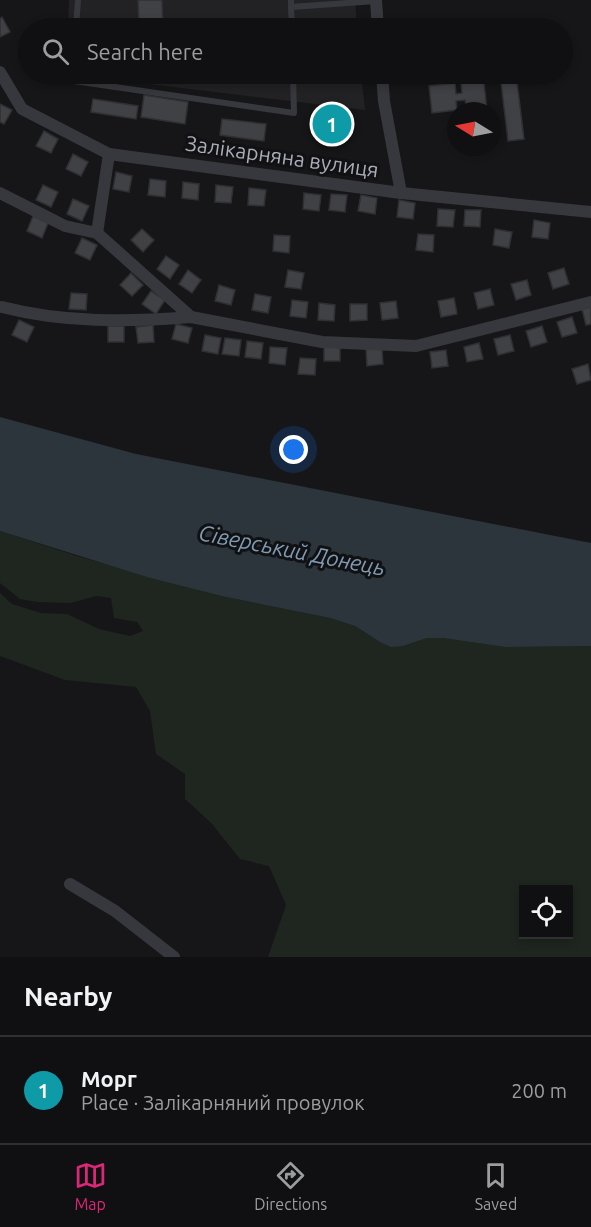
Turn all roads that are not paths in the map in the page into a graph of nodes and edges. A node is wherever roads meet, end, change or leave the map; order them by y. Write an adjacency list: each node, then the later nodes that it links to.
1 (78, 0): 4 (lane)
2 (376, 1): 3 (lane); 6 (street)
3 (291, 3): 5 (lane)
4 (77, 18)
5 (292, 18)
6 (377, 18)
7 (0, 72): 11 (street, Залікарняна вулиця)
8 (95, 84): 9 (lane)
9 (293, 84)
10 (383, 84): 13 (street)
11 (109, 154): 13 (street, Залікарняна вулиця); 15 (street)
12 (0, 193): 15 (street)
13 (401, 193): 14 (street, Залікарняна вулиця)
14 (591, 212)
15 (97, 233): 18 (street)
16 (591, 302): 18 (street)
17 (2, 307): 18 (street)
18 (191, 317)
19 (70, 884): 20 (street)
20 (174, 957)

